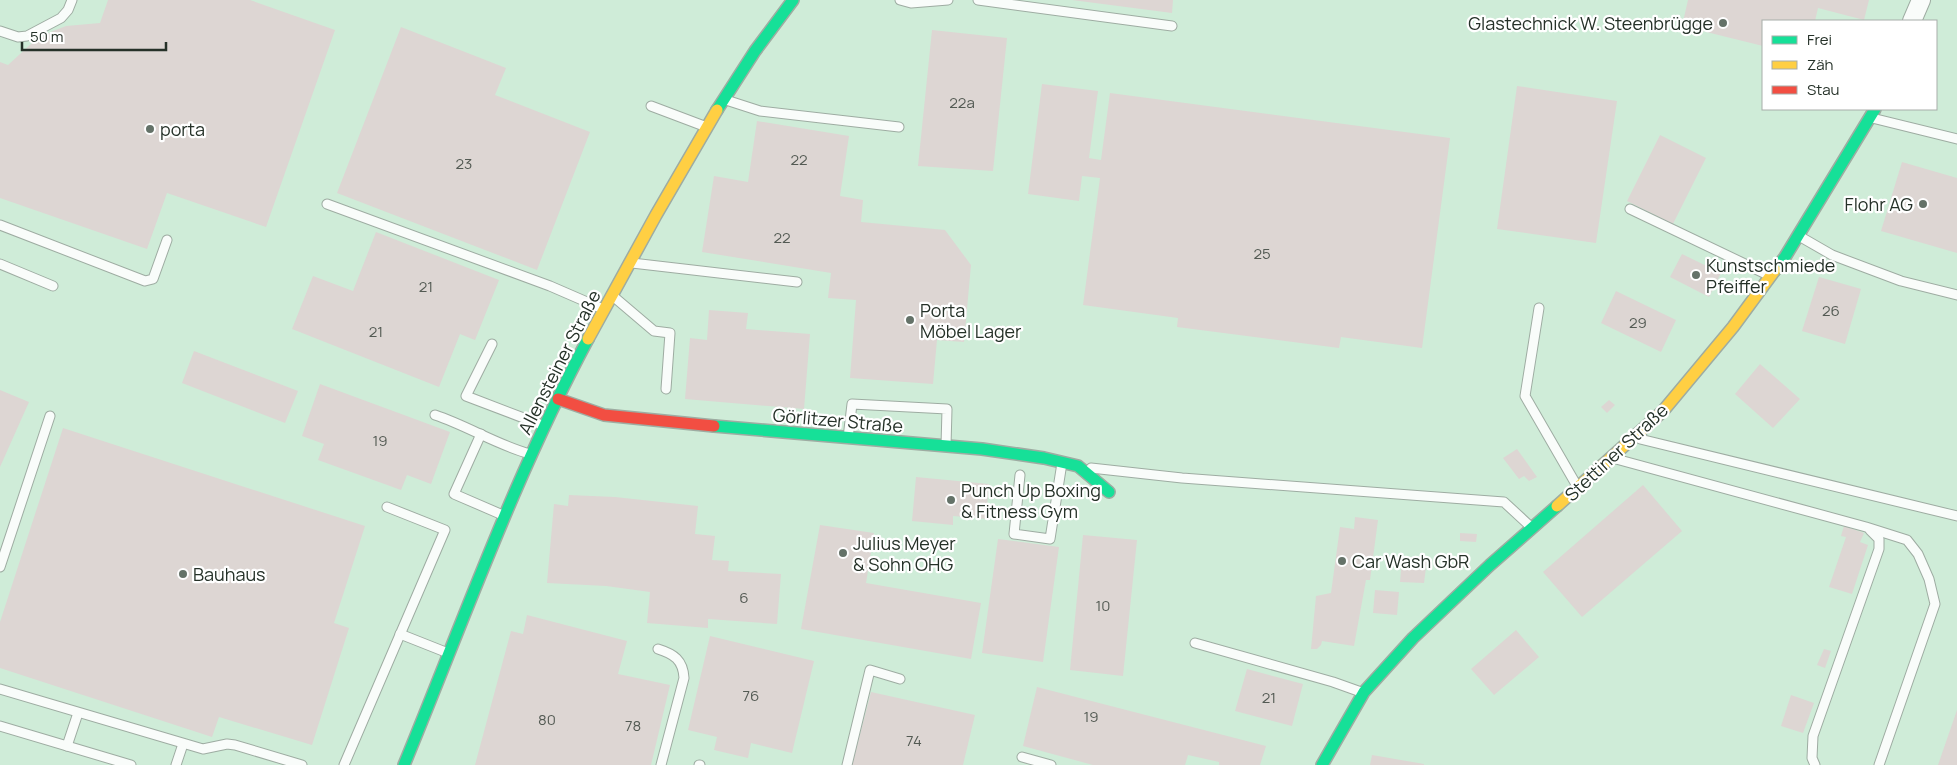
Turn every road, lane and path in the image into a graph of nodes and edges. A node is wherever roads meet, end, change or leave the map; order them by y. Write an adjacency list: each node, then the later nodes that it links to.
1 (72, 0): 9 (lane)
2 (793, 0): 10 (street, Allensteiner Straße)
3 (900, 0): 4 (lane)
4 (948, 0)
5 (978, 0): 8 (lane)
6 (1921, 0): 7 (street)
7 (1912, 20)
8 (1172, 26)
9 (0, 31)
10 (724, 99): 13 (street, Allensteiner Straße); 14 (lane)
11 (651, 106): 13 (lane)
12 (1874, 113): 15 (lane); 19 (street, Stettiner Straße)
13 (706, 127): 21 (street, Allensteiner Straße)
14 (898, 127)
15 (1957, 139)
16 (327, 204): 29 (lane)
17 (1630, 209): 23 (lane)
18 (0, 225): 20 (lane)
19 (1798, 236): 23 (street, Stettiner Straße); 27 (lane)
20 (167, 240)
21 (629, 263): 24 (lane); 26 (street, Allensteiner Straße)
22 (0, 264): 25 (lane)
23 (1771, 276): 38 (street, Stettiner Straße)
24 (797, 282)
25 (54, 286)
26 (612, 295): 29 (street, Allensteiner Straße); 31 (lane)
27 (1957, 295)
28 (1539, 308): 45 (lane)
29 (604, 309): 32 (street, Allensteiner Straße)
30 (492, 344): 35 (lane)
31 (666, 389)
32 (558, 398): 35 (street, Allensteiner Straße); 37 (street, Görlitzer Straße)
33 (435, 415): 36 (lane)
34 (50, 416): 52 (lane)
35 (545, 426): 40 (street, Allensteiner Straße)
36 (481, 434): 40 (lane); 48 (lane)
37 (848, 438): 39 (street, Görlitzer Straße); 39 (lane)
38 (1634, 438): 41 (street, Stettiner Straße); 49 (lane)
39 (946, 446): 42 (street, Görlitzer Straße)
40 (532, 455): 48 (street, Allensteiner Straße)
41 (1613, 458): 45 (street, Stettiner Straße); 50 (lane)
42 (1062, 462): 43 (street, Görlitzer Straße); 44 (lane)
43 (1078, 466): 46 (street, Görlitzer Straße); 51 (lane)
44 (1020, 475)
45 (1578, 488): 51 (street, Stettiner Straße)
46 (1109, 492)
47 (386, 507): 53 (lane)
48 (505, 516): 56 (street, Allensteiner Straße)
49 (1957, 516)
50 (1866, 527): 74 (lane); 75 (lane)
51 (1532, 528): 59 (street, Stettiner Straße)
52 (0, 567)
53 (400, 634): 56 (lane); 68 (lane)
54 (1195, 643): 59 (lane)
55 (658, 649): 70 (lane)
56 (450, 653): 69 (street, Allensteiner Straße)
57 (900, 679): 71 (lane)
58 (0, 689): 60 (lane)
59 (1364, 692): 73 (street, Stettiner Straße)
60 (78, 713): 62 (lane); 63 (lane)
61 (0, 726): 63 (lane)
62 (183, 744): 66 (lane); 67 (lane)
63 (67, 746): 65 (lane)
64 (1022, 757): 72 (lane)
65 (125, 764)
66 (176, 765)
67 (302, 765)
68 (344, 765)
69 (404, 765)
70 (662, 765)
71 (847, 765)
72 (1051, 765)
73 (1322, 765)
74 (1815, 765)
75 (1879, 765)

